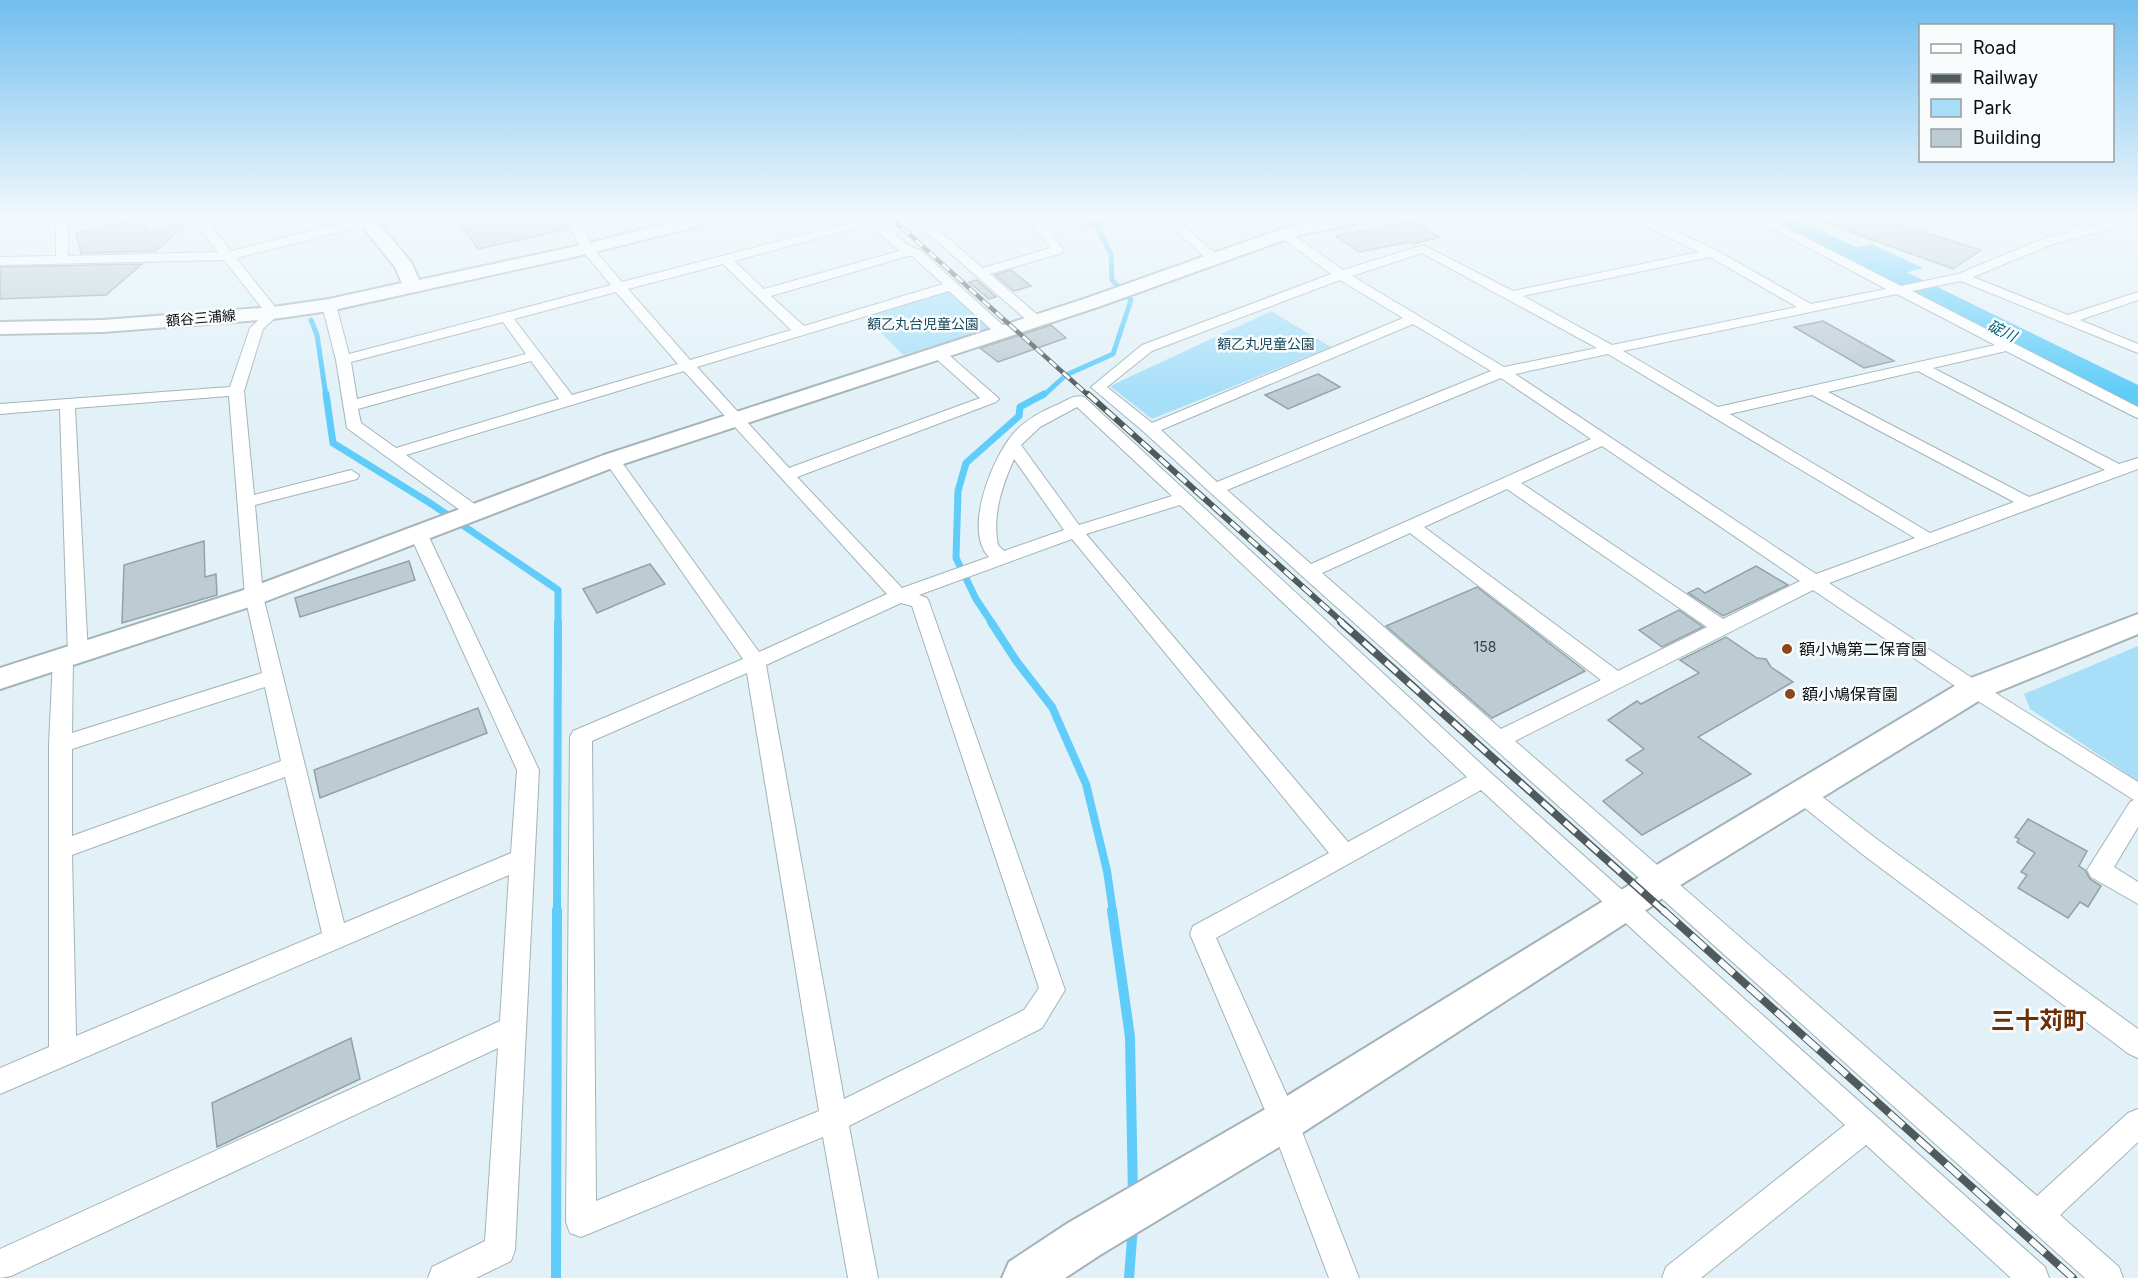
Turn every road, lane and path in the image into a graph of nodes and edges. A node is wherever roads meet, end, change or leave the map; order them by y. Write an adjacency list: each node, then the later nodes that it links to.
1 (245, 276): 28 (street)
2 (408, 276): 20 (street)
3 (465, 276): 20 (street, 額谷三浦線)
4 (609, 276): 21 (street)
5 (662, 276): 21 (street)
6 (743, 276): 23 (street)
7 (826, 276): 23 (street)
8 (940, 276): 19 (street)
9 (984, 276): 31 (street)
10 (1170, 276): 31 (street)
11 (1339, 276): 54 (street)
12 (1342, 276): 30 (street)
13 (1474, 276): 24 (street)
14 (1604, 276): 24 (street)
15 (1752, 276): 27 (street)
16 (1883, 276): 22 (street)
17 (1965, 276): 18 (street)
18 (1962, 277): 22 (street); 32 (street)
19 (951, 286): 34 (street); 35 (street)
20 (413, 287): 26 (street, 額谷三浦線)
21 (619, 287): 29 (street); 42 (street)
22 (1910, 288): 27 (street); 36 (street)
23 (762, 294): 34 (street)
24 (1511, 295): 38 (street)
25 (2138, 296): 32 (street)
26 (323, 306): 28 (street, 額谷三浦線); 41 (street)
27 (1808, 308): 38 (street)
28 (278, 312): 33 (street, 額谷三浦線); 46 (street)
29 (506, 317): 40 (street); 41 (street)
30 (1413, 319): 44 (street); 54 (street)
31 (1035, 320): 35 (street)
32 (2067, 320): 37 (street)
33 (0, 328)
34 (801, 331): 42 (street)
35 (1001, 331): 39 (street)
36 (2009, 346): 43 (street); 52 (street)
37 (2138, 349)
38 (1611, 350): 44 (street); 51 (street)
39 (937, 352): 53 (street); 61 (street)
40 (534, 356): 47 (street); 49 (street)
41 (343, 360): 49 (street)
42 (688, 365): 47 (street); 53 (street)
43 (1921, 366): 45 (street); 60 (street)
44 (1502, 372): 55 (street); 64 (street)
45 (1814, 390): 51 (street); 67 (street)
46 (236, 391): 48 (street); 66 (street)
47 (568, 401): 57 (street)
48 (67, 404): 50 (street); 80 (street)
49 (350, 406): 57 (street)
50 (0, 409)
51 (1714, 413): 72 (street)
52 (2138, 413)
53 (734, 419): 58 (street); 61 (street)
54 (1150, 429): 64 (street)
55 (1603, 440): 63 (street); 75 (street)
56 (1013, 445): 65 (street); 70 (street); 73 (street)
57 (393, 454): 68 (street)
58 (612, 460): 68 (street); 81 (street)
59 (2138, 463): 60 (street)
60 (2118, 470): 67 (street)
61 (786, 474): 77 (street)
62 (351, 475): 66 (street)
63 (1508, 482): 69 (street); 79 (street)
64 (1215, 489): 74 (street)
65 (1184, 498): 70 (street); 89 (street)
66 (246, 502): 76 (street)
67 (2028, 503): 72 (street)
68 (460, 517): 71 (street)
69 (1410, 525): 74 (street); 84 (street)
70 (1075, 532): 73 (street); 94 (street)
71 (419, 535): 76 (street); 95 (street)
72 (1930, 540): 75 (street)
73 (997, 560): 77 (street)
74 (1308, 572): 86 (street)
75 (1815, 581): 79 (street); 85 (street)
76 (254, 596): 80 (street); 82 (street)
77 (899, 596): 81 (street); 104 (street)
78 (2138, 623): 85 (street)
79 (1722, 628): 84 (street)
80 (71, 656): 83 (street); 87 (street)
81 (755, 663): 104 (street); 104 (street)
82 (273, 677): 87 (street); 88 (street)
83 (0, 679)
84 (1617, 681): 86 (street)
85 (1974, 689): 90 (street); 91 (street)
86 (1499, 740): 96 (street)
87 (60, 746): 93 (street)
88 (293, 765): 93 (street); 99 (street)
89 (1483, 779): 94 (street); 98 (street)
90 (1803, 794): 96 (street); 101 (street)
91 (2138, 794)
92 (2138, 808): 97 (street)
93 (60, 850): 102 (street)
94 (1345, 856): 105 (street)
95 (522, 859): 99 (street); 100 (street)
96 (1657, 882): 98 (street); 108 (street)
97 (2138, 894)
98 (1624, 906): 105 (street); 107 (street)
99 (336, 939): 102 (street)
100 (513, 1028): 109 (street); 110 (street)
101 (2138, 1045)
102 (63, 1054): 103 (street)
103 (0, 1082)
104 (834, 1119): 111 (street)
105 (1284, 1121): 112 (street); 113 (street)
106 (2138, 1123): 108 (street)
107 (1867, 1126): 114 (street); 115 (street)
108 (2037, 1216): 116 (street)
109 (0, 1265)
110 (443, 1278)
111 (863, 1278)
112 (1025, 1278)
113 (1344, 1278)
114 (1677, 1278)
115 (2034, 1278)
116 (2108, 1278)

